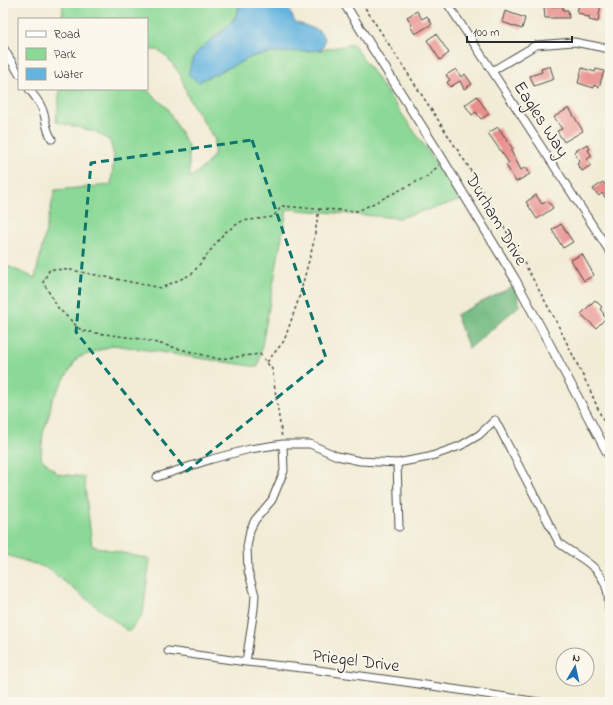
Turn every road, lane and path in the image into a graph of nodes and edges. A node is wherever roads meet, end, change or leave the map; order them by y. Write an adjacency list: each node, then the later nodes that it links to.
1 (344, 3): 10 (street, Durham Drive)
2 (362, 3): 14 (path)
3 (446, 3): 6 (street, Eagles Way)
4 (3, 47): 7 (street)
5 (610, 49): 6 (street)
6 (492, 71): 12 (street, Eagles Way)
7 (18, 72)
8 (30, 90): 9 (street)
9 (52, 139)
10 (444, 163): 11 (path); 16 (street, Durham Drive)
11 (319, 209): 13 (path); 13 (path)
12 (610, 252)
13 (267, 362): 15 (path)
14 (610, 437)
15 (283, 444): 17 (street); 18 (street); 22 (street)
16 (610, 458)
17 (397, 463): 19 (street); 20 (street)
18 (157, 477)
19 (399, 527)
20 (610, 616)
21 (168, 651): 22 (street, Priegel Drive)
22 (246, 662): 23 (street, Priegel Drive)
23 (539, 702)

